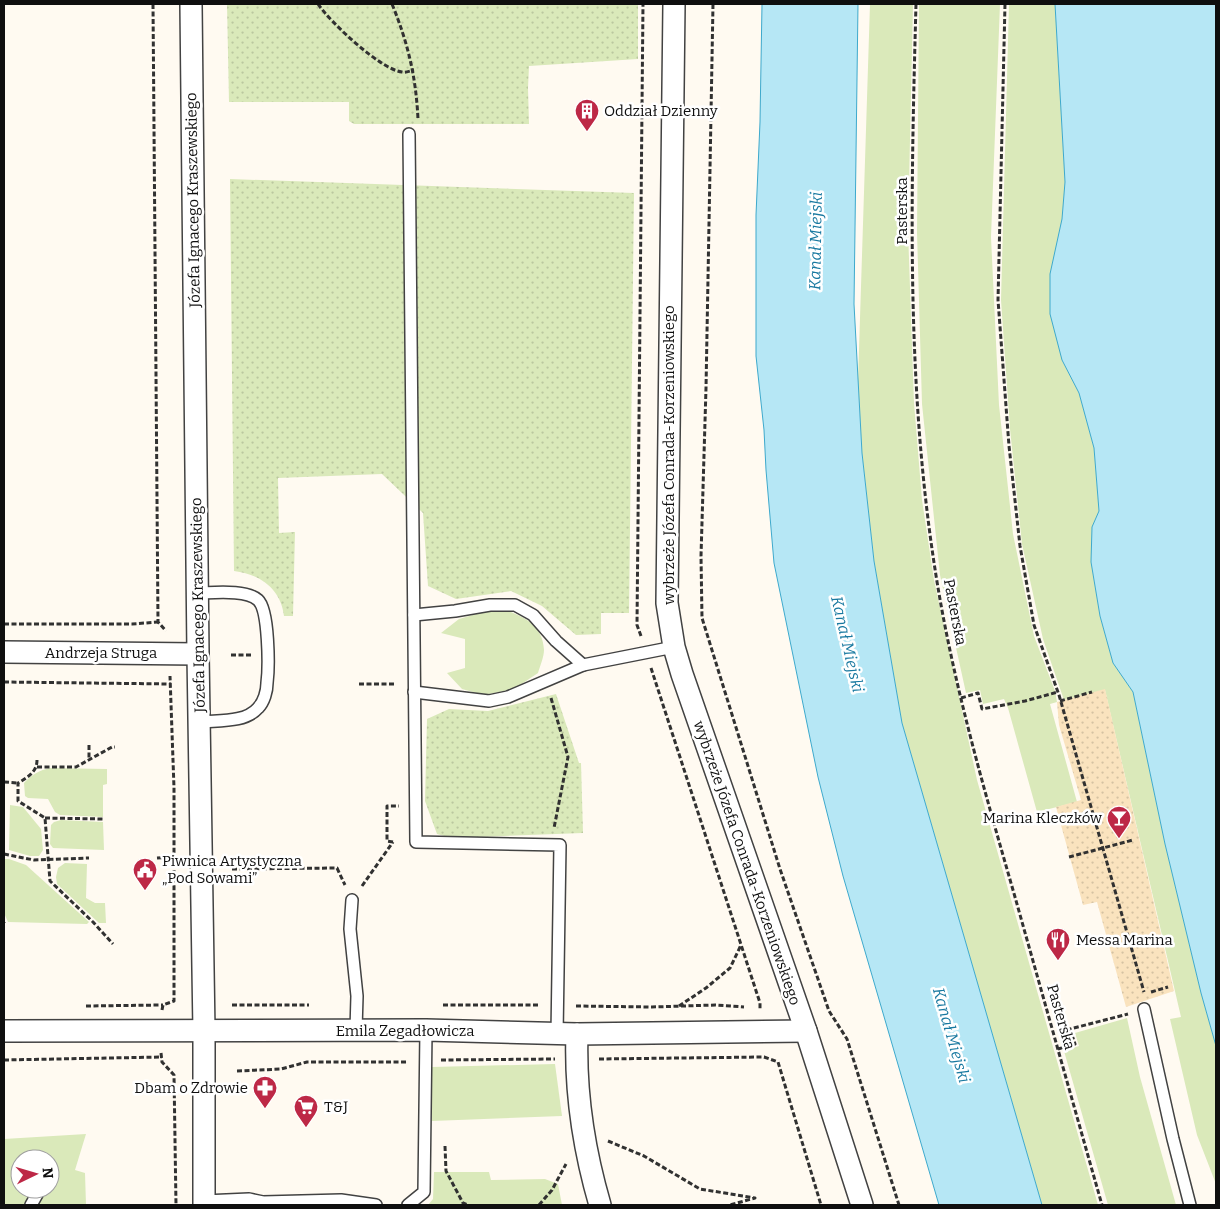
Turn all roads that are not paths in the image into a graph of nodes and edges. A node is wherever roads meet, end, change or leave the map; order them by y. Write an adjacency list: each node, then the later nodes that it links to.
1 (191, 4): 4 (street, Józefa Ignacego Kraszewskiego)
2 (674, 4): 6 (street, wybrzeże Józefa Conrada-Korzeniowskiego)
3 (409, 134): 5 (lane)
4 (197, 593): 8 (street, Józefa Ignacego Kraszewskiego); 11 (lane)
5 (414, 615): 9 (lane); 10 (lane)
6 (674, 647): 9 (lane); 18 (street, wybrzeże Józefa Conrada-Korzeniowskiego)
7 (4, 652): 8 (street, Andrzeja Struga)
8 (198, 654): 11 (street, Józefa Ignacego Kraszewskiego)
9 (583, 665): 10 (lane)
10 (414, 688): 19 (lane)
11 (200, 722): 17 (street, Józefa Ignacego Kraszewskiego)
12 (352, 900): 14 (lane)
13 (1144, 1009): 25 (lane)
14 (356, 1030): 15 (street, Emila Zegadłowicza); 17 (street, Emila Zegadłowicza)
15 (426, 1030): 19 (street, Emila Zegadłowicza); 22 (lane)
16 (4, 1031): 17 (street, Emila Zegadłowicza)
17 (204, 1031): 20 (street, Józefa Ignacego Kraszewskiego)
18 (806, 1032): 19 (street, Emila Zegadłowicza); 24 (street, wybrzeże Józefa Conrada-Korzeniowskiego)
19 (567, 1034): 23 (street)
20 (204, 1203): 21 (lane)
21 (376, 1205)
22 (408, 1205)
23 (600, 1205)
24 (862, 1205)
25 (1190, 1205)

